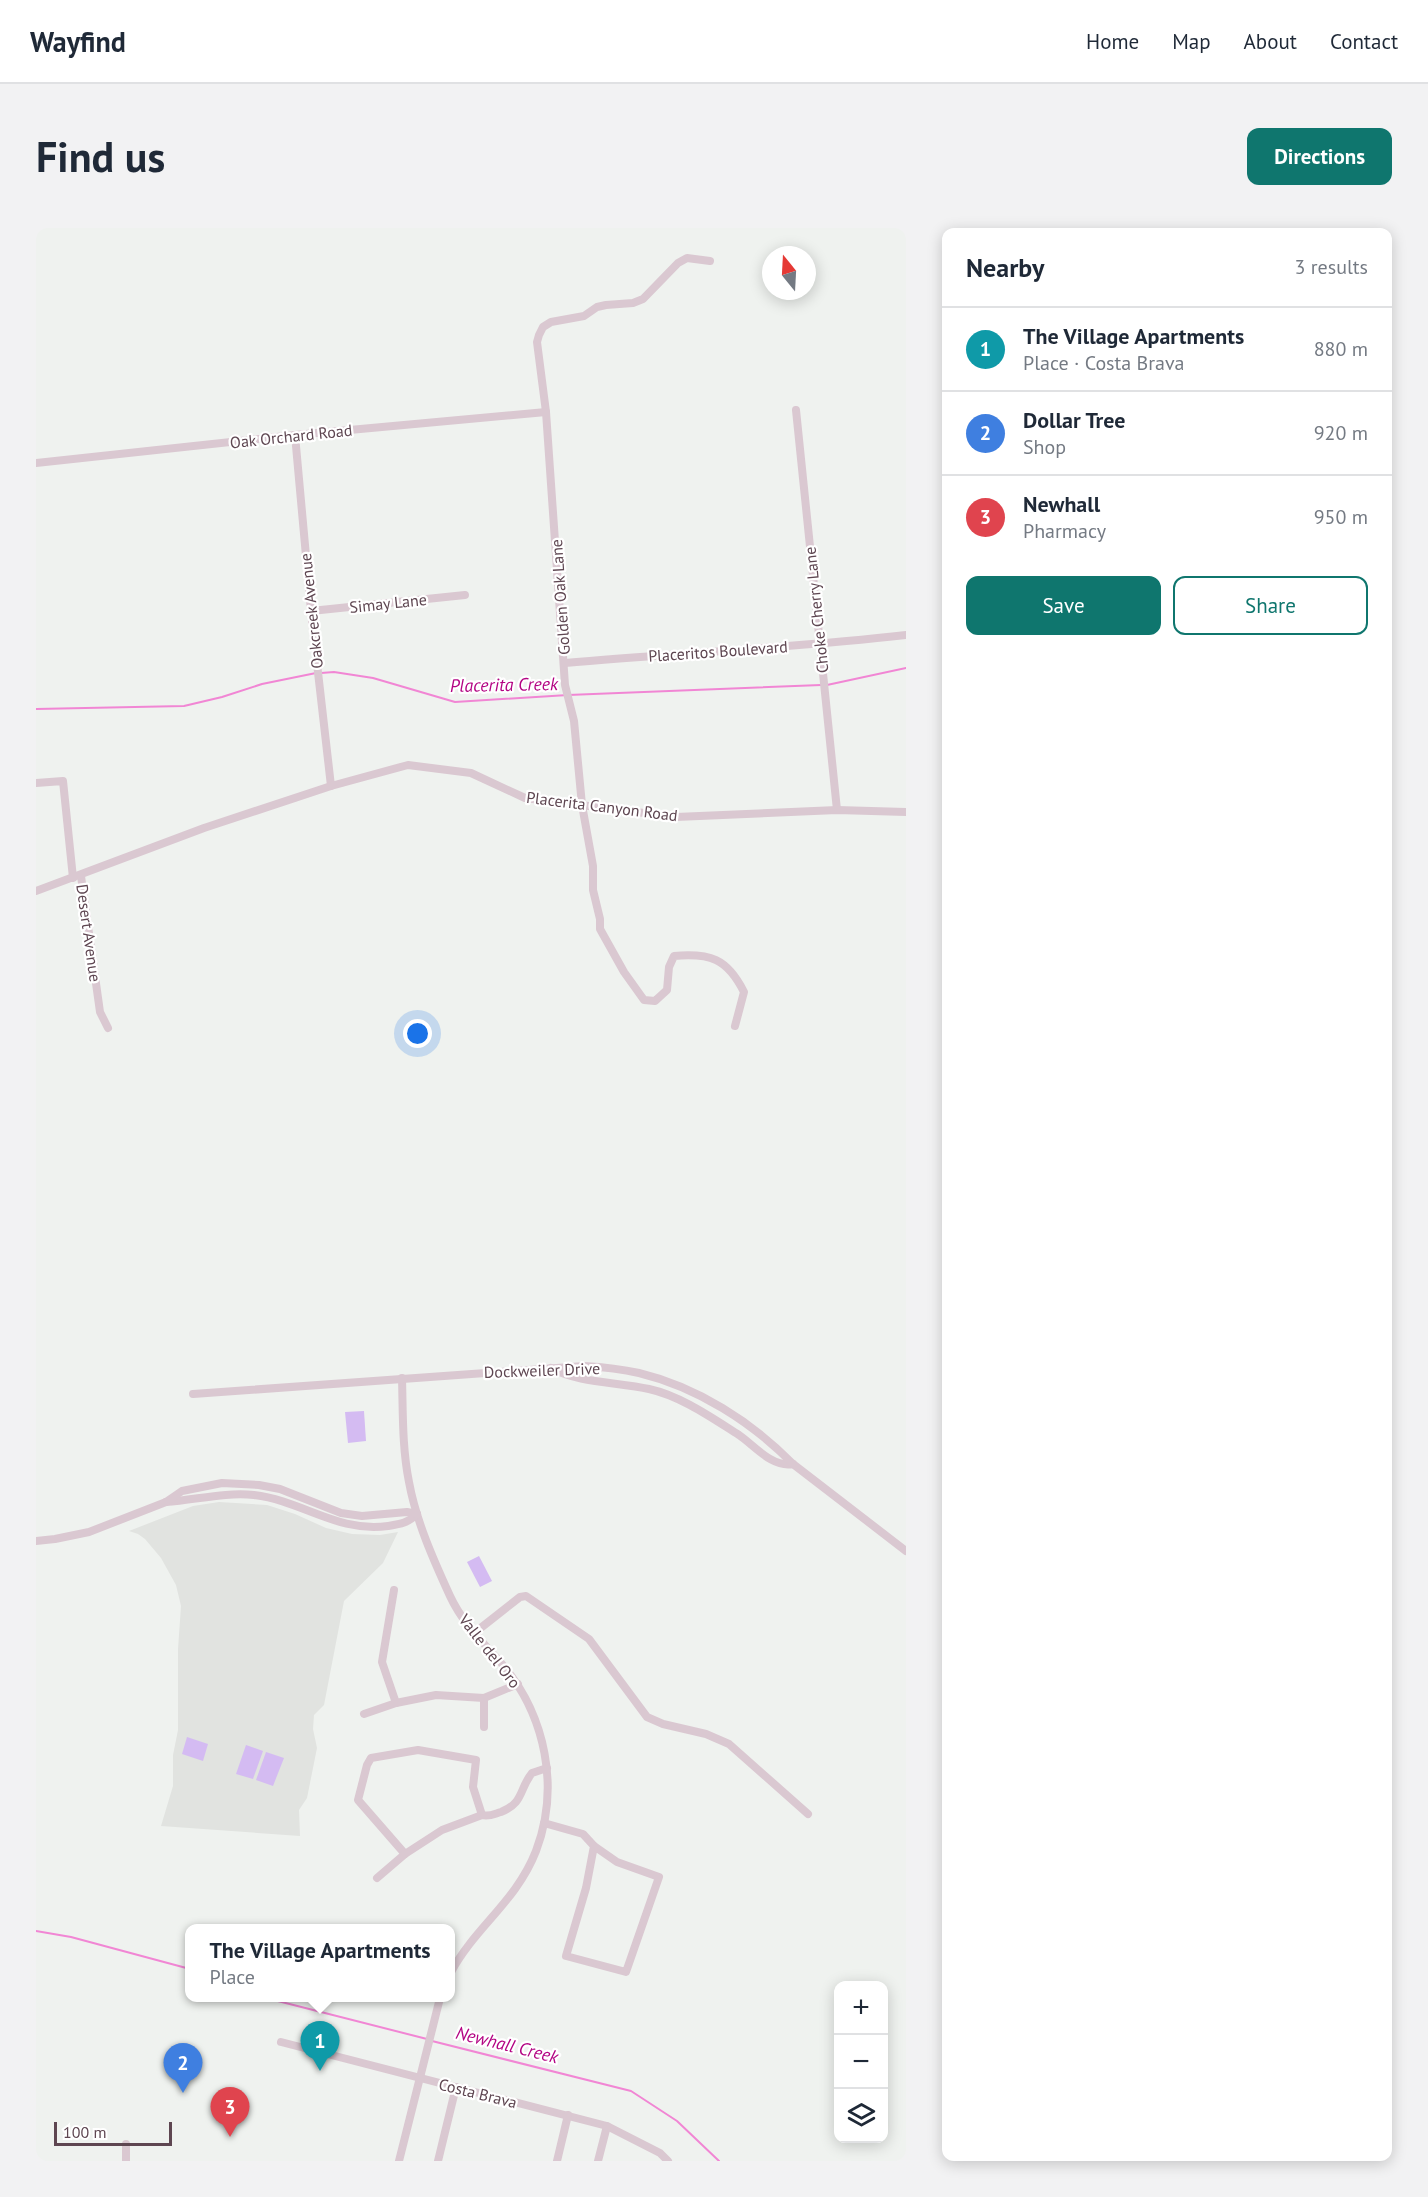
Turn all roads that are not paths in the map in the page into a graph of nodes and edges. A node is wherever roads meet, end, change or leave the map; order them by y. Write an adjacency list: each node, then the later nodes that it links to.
1 (710, 261): 3 (street, Golden Oak Lane)
2 (796, 410): 9 (street, Choke Cherry Lane)
3 (546, 412): 4 (street, Oak Orchard Road); 10 (street, Golden Oak Lane)
4 (295, 435): 5 (street, Oak Orchard Road); 7 (street, Oakcreek Avenue)
5 (36, 463)
6 (465, 595): 7 (street, Simay Lane)
7 (311, 611): 12 (street, Oakcreek Avenue)
8 (906, 635): 9 (street, Placeritos Boulevard)
9 (820, 645): 10 (street, Placeritos Boulevard); 14 (street, Choke Cherry Lane)
10 (565, 663): 13 (street, Golden Oak Lane)
11 (36, 783): 16 (street, Desert Avenue)
12 (331, 786): 13 (street, Placerita Canyon Road); 16 (street, Placerita Canyon Road)
13 (582, 805): 14 (street, Placerita Canyon Road); 18 (street, Golden Oak Lane)
14 (837, 810): 15 (street, Placerita Canyon Road)
15 (906, 812)
16 (77, 877): 17 (street, Placerita Canyon Road); 19 (street, Desert Avenue)
17 (36, 891)
18 (735, 1026)
19 (108, 1028)
20 (550, 1367): 21 (street, Dockweiler Drive); 23 (street); 23 (street, Dockweiler Drive)
21 (402, 1378): 22 (street, Dockweiler Drive); 24 (street, Valle del Oro)
22 (193, 1394)
23 (793, 1464): 26 (street, Dockweiler Drive)
24 (417, 1514): 25 (street); 28 (street, Valle del Oro)
25 (36, 1541)
26 (906, 1551)
27 (394, 1590): 31 (street)
28 (473, 1634): 29 (street, Valle del Oro); 35 (street)
29 (518, 1684): 30 (street); 34 (street, Valle del Oro)
30 (484, 1698): 31 (street); 33 (street)
31 (396, 1703): 32 (street)
32 (364, 1714)
33 (484, 1726)
34 (548, 1768): 36 (street); 37 (street, Valle del Oro)
35 (808, 1814)
36 (482, 1815): 39 (street); 39 (street)
37 (544, 1823): 38 (street); 41 (street, Valle del Oro)
38 (594, 1846): 38 (street)
39 (405, 1854): 40 (street)
40 (377, 1878)
41 (455, 1965)
42 (439, 2002): 44 (street)
43 (281, 2042): 44 (street, Costa Brava)
44 (418, 2078): 45 (street, Costa Brava); 50 (street)
45 (456, 2087): 46 (street, Costa Brava); 51 (street)
46 (568, 2115): 47 (street, Costa Brava); 52 (street)
47 (607, 2126): 53 (street); 54 (street, Costa Brava)
48 (126, 2144): 49 (street)
49 (126, 2161)
50 (399, 2161)
51 (438, 2161)
52 (556, 2161)
53 (598, 2161)
54 (669, 2161)

